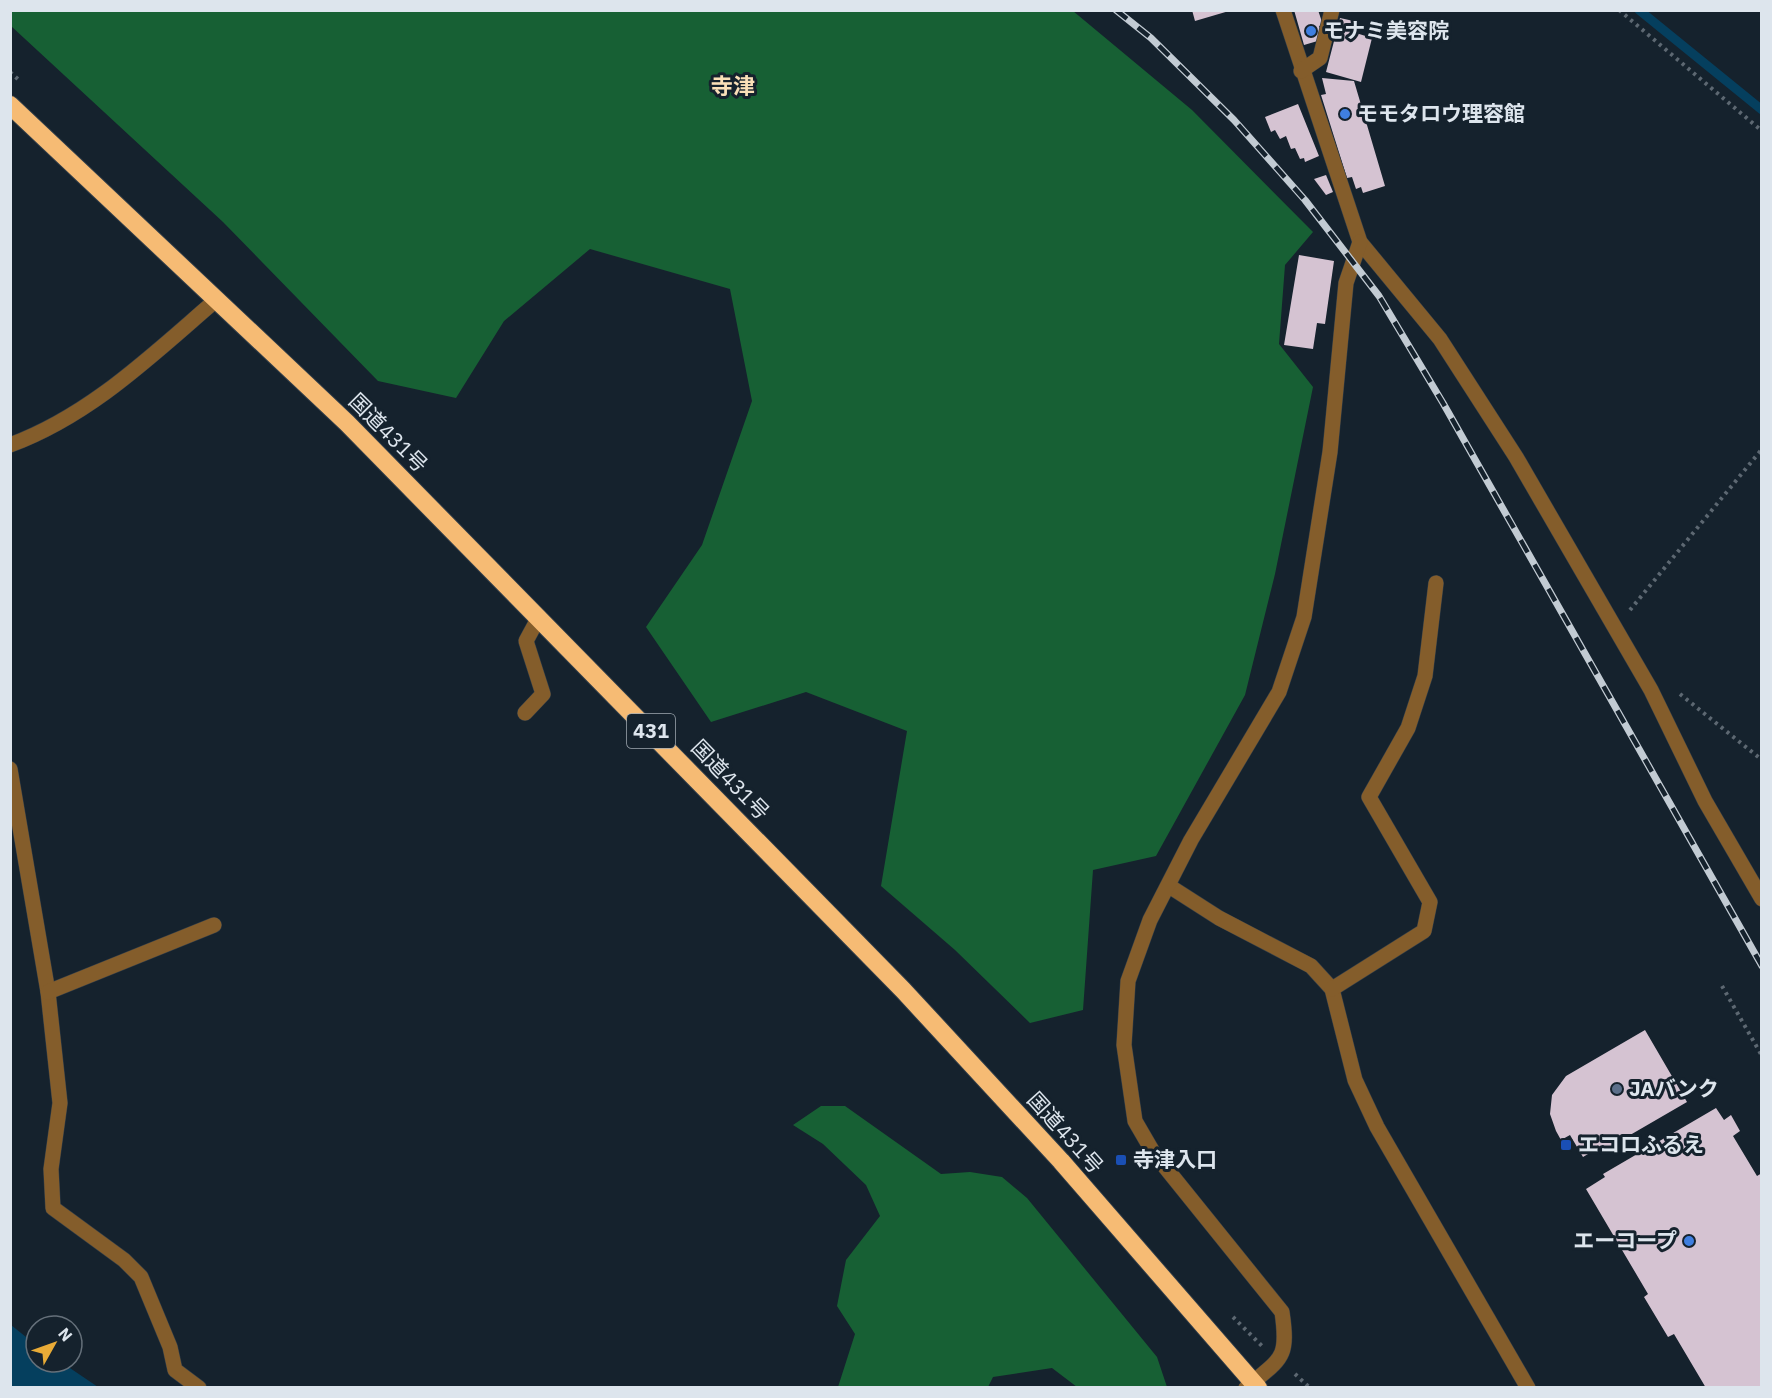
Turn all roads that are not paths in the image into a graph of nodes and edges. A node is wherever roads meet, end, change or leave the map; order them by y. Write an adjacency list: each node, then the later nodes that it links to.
1 (1283, 10): 3 (street)
2 (1332, 10): 3 (street)
3 (1301, 71): 5 (street)
4 (10, 105): 6 (highway, 国道431号 / 431)
5 (1360, 242): 12 (street); 13 (street)
6 (216, 300): 7 (street); 9 (highway, 国道431号 / 431)
7 (10, 445)
8 (1436, 582): 15 (street)
9 (539, 617): 10 (street); 17 (highway, 国道431号 / 431)
10 (525, 713)
11 (10, 769): 16 (street)
12 (1169, 885): 15 (street); 17 (street)
13 (1761, 899)
14 (214, 925): 16 (street)
15 (1332, 989): 19 (street)
16 (48, 992): 18 (street)
17 (1253, 1386)
18 (199, 1388)
19 (1528, 1388)

